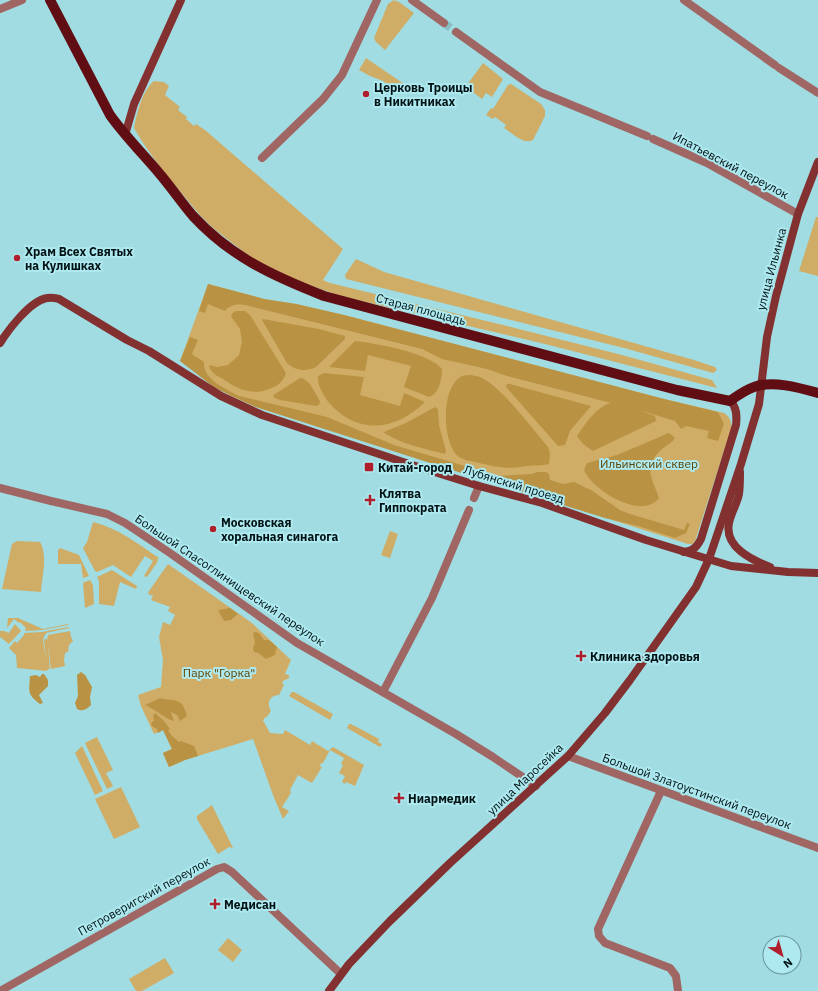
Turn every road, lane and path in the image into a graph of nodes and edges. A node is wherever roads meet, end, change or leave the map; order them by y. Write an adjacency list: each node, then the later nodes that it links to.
1 (22, 0): 7 (street)
2 (50, 0): 11 (main road, Старая площадь)
3 (181, 0): 11 (main road)
4 (377, 0): 12 (street)
5 (412, 0): 8 (street)
6 (684, 0): 10 (street)
7 (0, 9)
8 (444, 23)
9 (456, 32): 14 (street, Ипатьевский переулок)
10 (818, 93)
11 (125, 136): 18 (main road, Старая площадь)
12 (262, 158)
13 (818, 162): 14 (main road, улица Ильинка)
14 (798, 214): 16 (main road, улица Ильинка)
15 (1, 340): 20 (main road, Лубянский проезд)
16 (761, 385): 17 (main road); 18 (main road); 19 (main road, улица Ильинка)
17 (818, 393)
18 (730, 401): 24 (main road)
19 (741, 464): 25 (main road, улица Маросейка); 26 (main road)
20 (479, 486): 22 (street); 24 (main road, Лубянский проезд)
21 (0, 488): 28 (street, Большой Спасоглинищевский переулок)
22 (474, 498)
23 (469, 510): 28 (street)
24 (684, 552): 25 (main road, Лубянский проезд)
25 (708, 559): 26 (main road, Лубянский проезд); 29 (main road, улица Маросейка)
26 (788, 572): 27 (main road, Лубянский проезд)
27 (818, 573)
28 (383, 692): 30 (street, Большой Спасоглинищевский переулок)
29 (568, 756): 30 (main road, улица Маросейка); 31 (street, Большой Златоустинский переулок)
30 (536, 786): 33 (main road, улица Маросейка)
31 (661, 791): 32 (street, Большой Златоустинский переулок); 36 (street)
32 (818, 848)
33 (341, 974): 34 (street, Петроверигский переулок); 35 (main road, улица Маросейка)
34 (0, 991)
35 (329, 991)
36 (678, 991)

